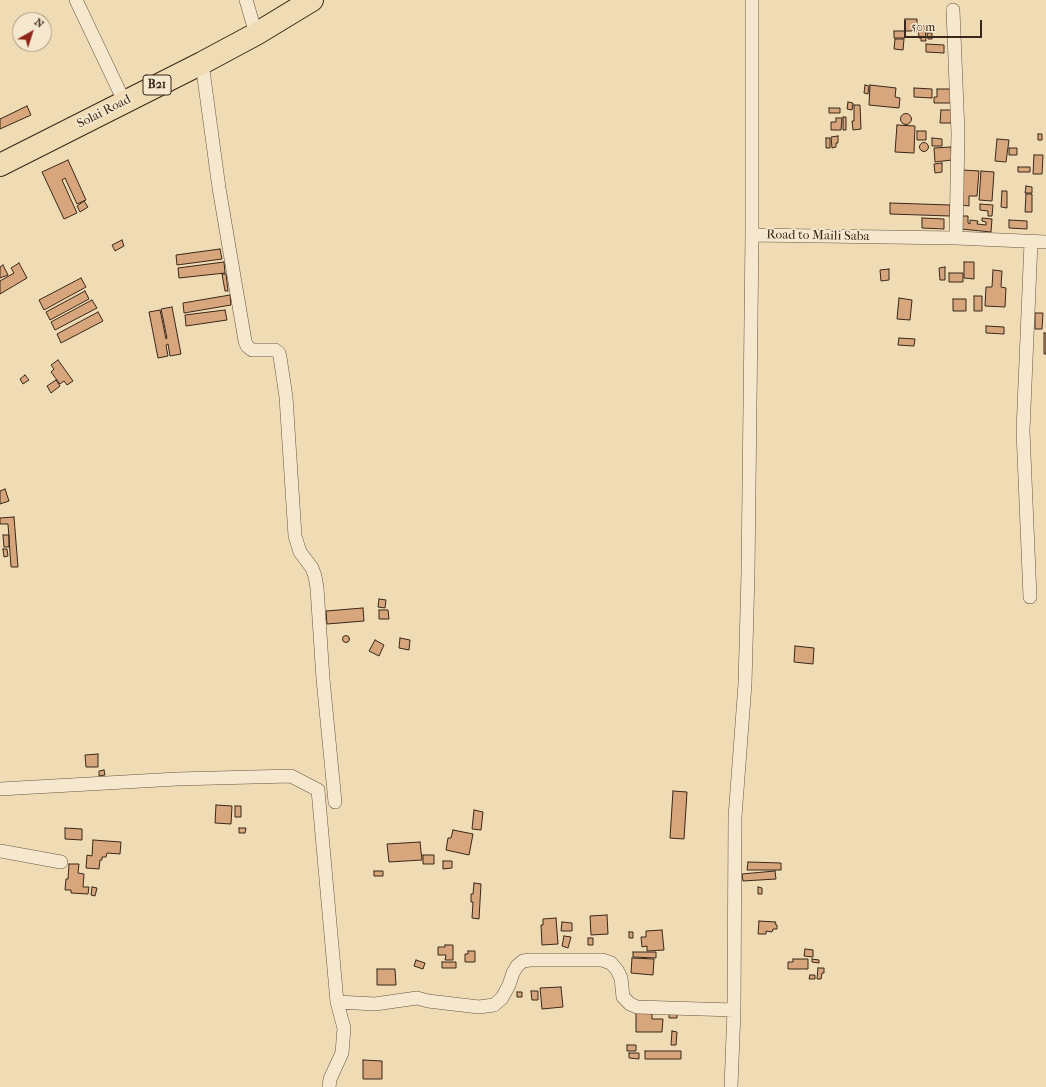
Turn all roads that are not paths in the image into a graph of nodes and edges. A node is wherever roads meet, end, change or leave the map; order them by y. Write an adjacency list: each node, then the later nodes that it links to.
1 (76, 0): 8 (street)
2 (246, 0): 6 (street)
3 (312, 0): 6 (highway, Solai Road / B21)
4 (752, 0): 10 (street, Road to Maili Saba)
5 (953, 10): 11 (street)
6 (256, 34): 7 (highway, Solai Road / B21)
7 (202, 63): 8 (highway, Solai Road / B21); 16 (street)
8 (124, 101): 9 (highway, Solai Road / B21)
9 (1, 163)
10 (752, 235): 11 (street, Road to Maili Saba); 20 (street)
11 (956, 238): 12 (street, Road to Maili Saba)
12 (1031, 242): 13 (street, Road to Maili Saba); 14 (street)
13 (1046, 242)
14 (1030, 597)
15 (0, 789): 19 (street)
16 (335, 802)
17 (0, 851): 18 (street)
18 (61, 862)
19 (337, 1002): 20 (street); 21 (street)
20 (734, 1010): 22 (street)
21 (329, 1087)
22 (731, 1087)

